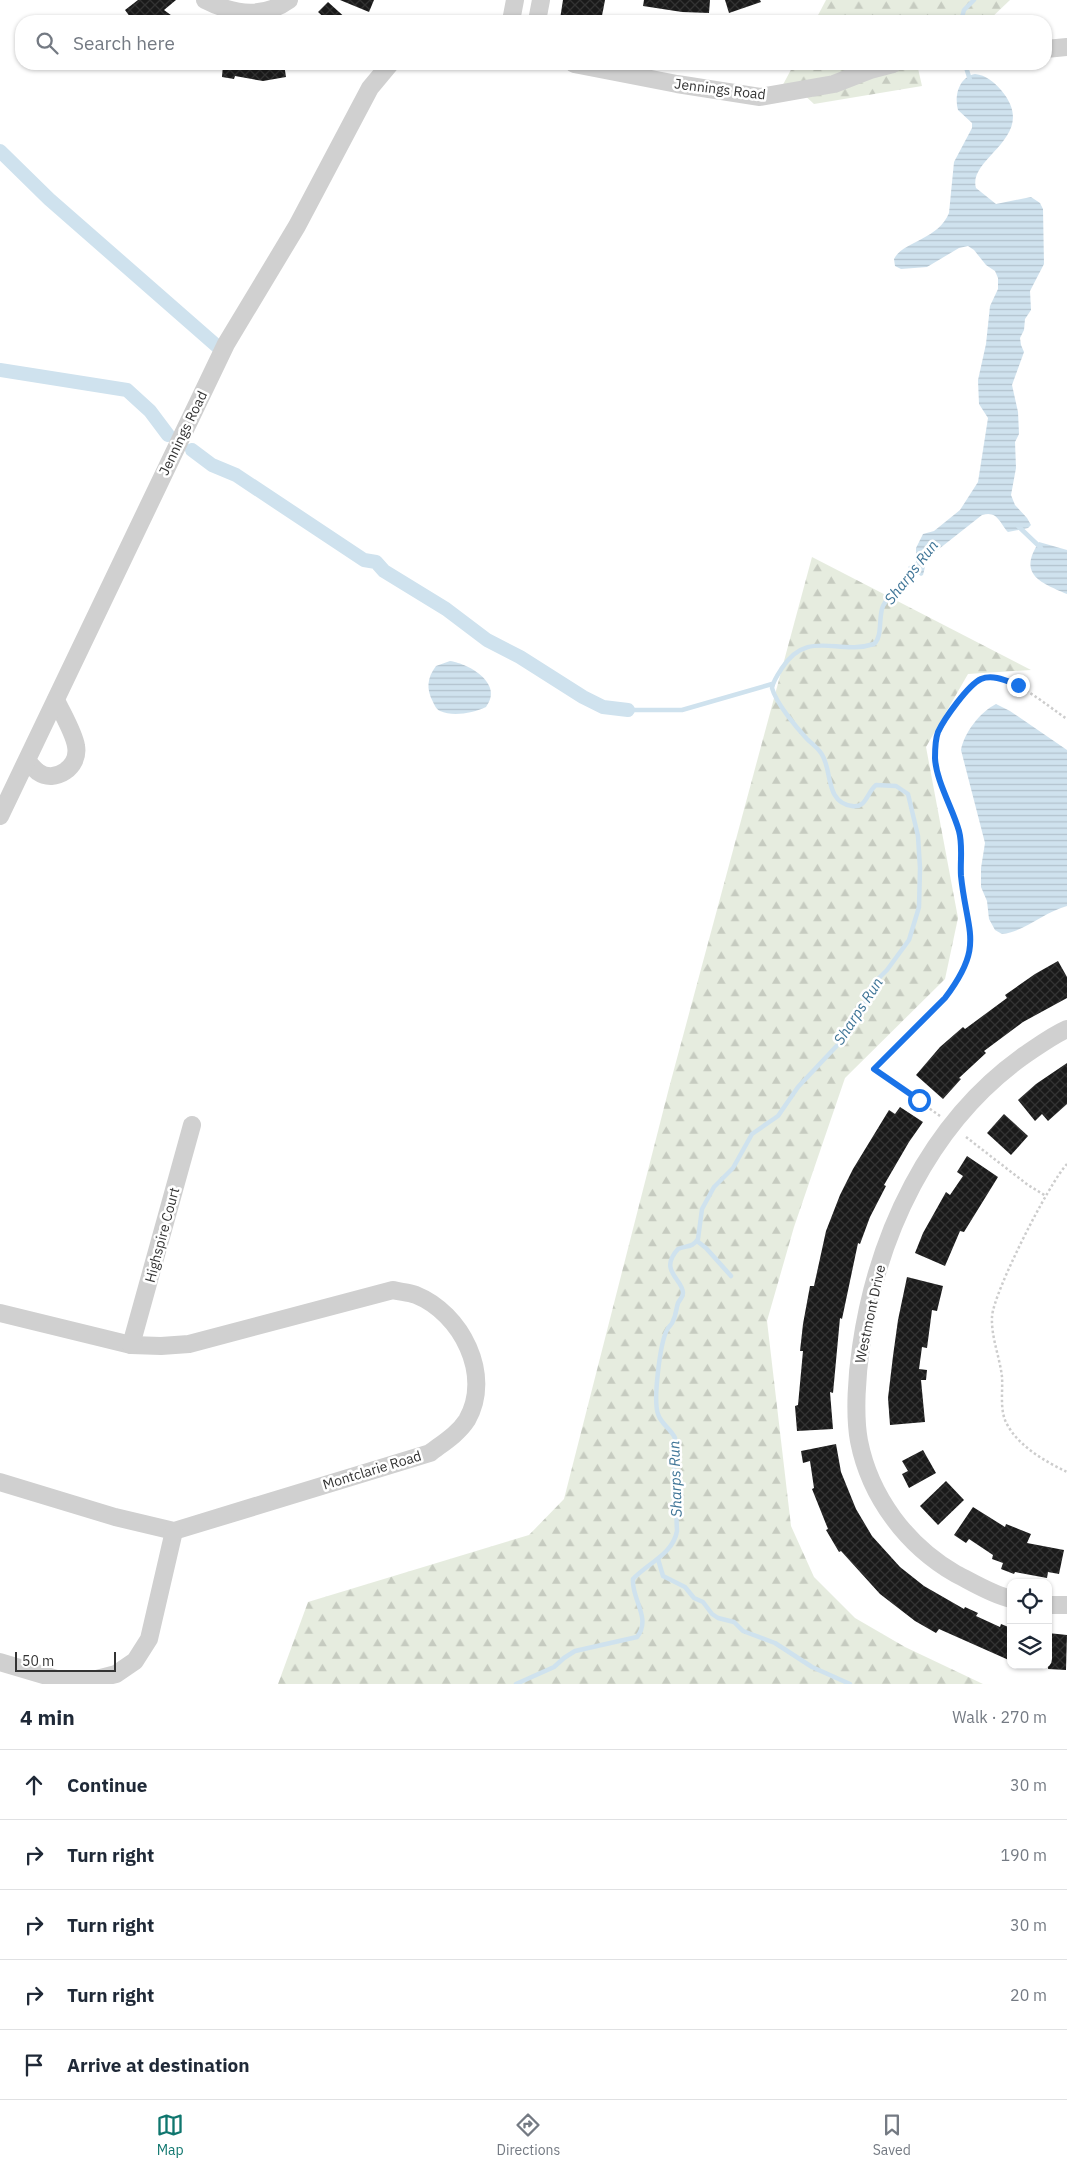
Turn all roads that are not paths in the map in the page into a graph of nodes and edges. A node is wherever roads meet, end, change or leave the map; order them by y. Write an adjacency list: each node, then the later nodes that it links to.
1 (205, 0): 2 (street)
2 (289, 0)
3 (515, 0): 5 (street)
4 (541, 0): 6 (street)
5 (512, 15)
6 (538, 15)
7 (1067, 47): 8 (street)
8 (1052, 48)
9 (385, 70): 12 (street, Jennings Road)
10 (605, 70): 11 (street, Jennings Road)
11 (870, 70)
12 (56, 700): 13 (street, Jennings Road); 13 (street)
13 (27, 760): 14 (street, Jennings Road)
14 (0, 816)
15 (1067, 1029): 21 (street, Westmont Drive)
16 (192, 1125): 18 (street, Highspire Court)
17 (0, 1313): 18 (street, Montclarie Road)
18 (132, 1344): 20 (street, Montclarie Road)
19 (0, 1482): 20 (street, Montclarie Road)
20 (174, 1530): 24 (street)
21 (1007, 1599)
22 (1052, 1605): 23 (street)
23 (1067, 1605)
24 (0, 1662)

